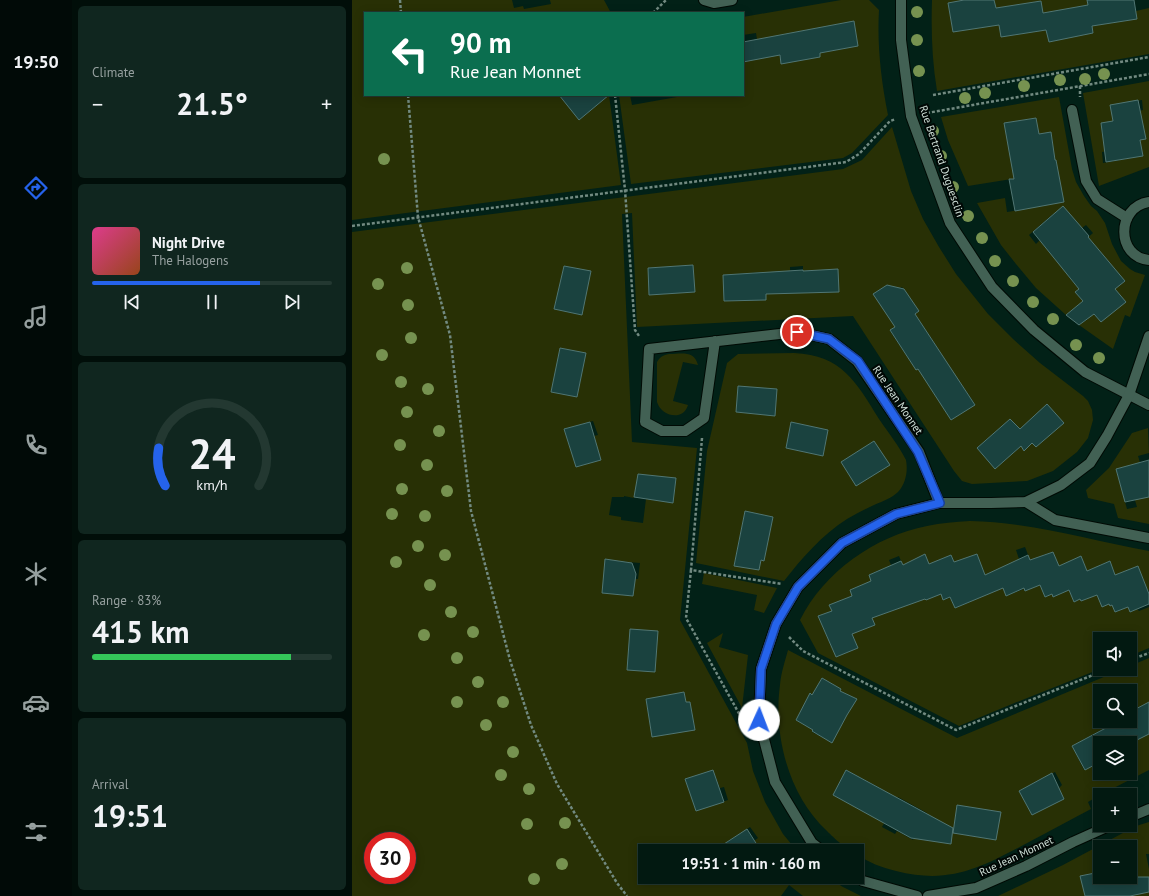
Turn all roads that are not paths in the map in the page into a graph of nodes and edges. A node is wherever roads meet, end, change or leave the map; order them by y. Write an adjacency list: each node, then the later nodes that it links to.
1 (704, 0): 2 (street)
2 (732, 0)
3 (901, 0): 10 (street, Rue Bertrand Duguesclin)
4 (1072, 110): 6 (street)
5 (1149, 202): 6 (street)
6 (1127, 218): 7 (street)
7 (1149, 260)
8 (1149, 336): 10 (street)
9 (715, 341): 9 (street, Rue Jean Monnet); 13 (street, Rue Jean Monnet)
10 (1129, 395): 11 (street, Rue Bertrand Duguesclin); 12 (street)
11 (1149, 405)
12 (1026, 502): 13 (street); 14 (street)
13 (940, 503): 18 (street)
14 (1149, 538)
15 (1149, 809): 16 (street)
16 (1137, 814)
17 (1096, 832): 21 (street, Rue Jean Monnet)
18 (813, 844)
19 (864, 881): 20 (street)
20 (916, 896)
21 (928, 896)

